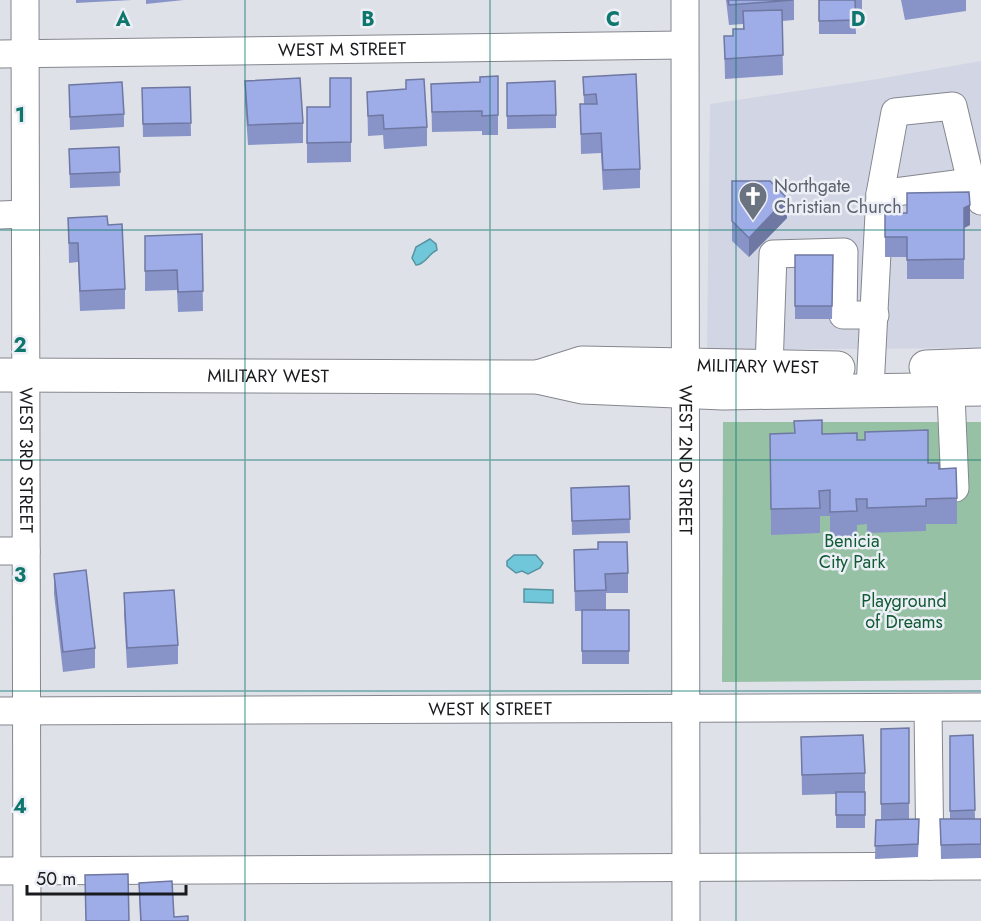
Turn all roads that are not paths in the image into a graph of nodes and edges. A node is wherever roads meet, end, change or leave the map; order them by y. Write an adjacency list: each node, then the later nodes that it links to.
1 (25, 0): 4 (street, WEST 3RD STREET)
2 (684, 0): 3 (street, WEST 2ND STREET)
3 (684, 45): 4 (street, WEST M STREET); 12 (street, WEST 2ND STREET)
4 (12, 54): 7 (street, WEST 3RD STREET)
5 (976, 192): 6 (street); 6 (street)
6 (880, 194): 8 (street)
7 (13, 214): 10 (street, WEST 3RD STREET)
8 (875, 315): 9 (street); 13 (street)
9 (769, 368): 12 (main road, MILITARY WEST); 13 (main road, MILITARY WEST)
10 (13, 374): 12 (main road, MILITARY WEST); 15 (street, WEST 3RD STREET)
11 (966, 377): 13 (main road, MILITARY WEST); 14 (street)
12 (683, 378): 13 (main road, MILITARY WEST); 18 (street, WEST 2ND STREET)
13 (871, 378)
14 (955, 488)
15 (13, 551): 20 (street, WEST 3RD STREET)
16 (981, 707): 17 (street, WEST K STREET)
17 (928, 708): 18 (street, WEST K STREET); 21 (street)
18 (686, 709): 20 (street, WEST K STREET); 23 (street, WEST 2ND STREET)
19 (0, 711): 20 (street, WEST K STREET)
20 (27, 711): 24 (street, WEST 3RD STREET)
21 (930, 866): 22 (street); 23 (street)
22 (981, 866)
23 (685, 869): 24 (street); 27 (street, WEST 2ND STREET)
24 (27, 871): 25 (street); 26 (street, WEST 3RD STREET)
25 (0, 872)
26 (27, 921)
27 (686, 921)

